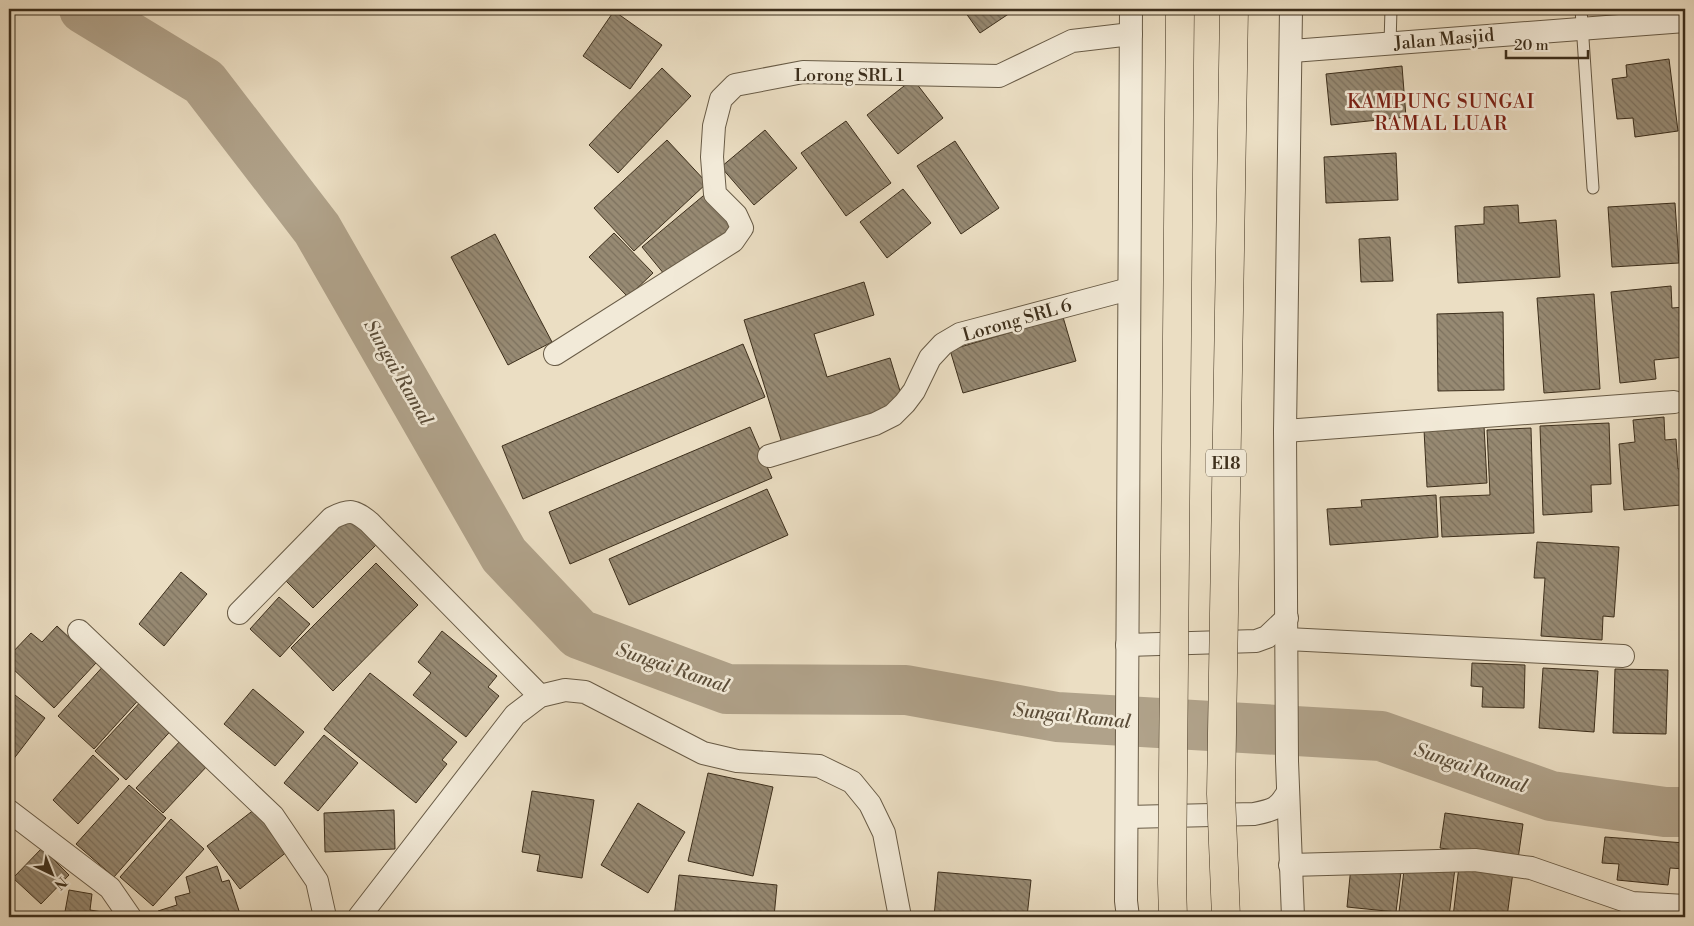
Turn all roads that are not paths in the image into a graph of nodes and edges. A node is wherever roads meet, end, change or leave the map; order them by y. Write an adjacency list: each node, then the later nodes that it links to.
1 (1131, 9): 8 (street)
2 (1180, 9): 37 (highway, bridge)
3 (1234, 9): 38 (highway, E18, bridge)
4 (1291, 9): 10 (street)
5 (1391, 9): 9 (lane)
6 (1582, 18): 7 (street, Jalan Masjid); 9 (street, Jalan Masjid); 11 (lane)
7 (1685, 21)
8 (1131, 34): 12 (street); 13 (street, Lorong SRL 1)
9 (1390, 44): 10 (street, Jalan Masjid)
10 (1292, 50): 15 (street)
11 (1593, 188)
12 (1129, 289): 16 (street, Lorong SRL 6); 21 (street)
13 (555, 354)
14 (1674, 402): 15 (street)
15 (1285, 431): 18 (street)
16 (770, 456)
17 (238, 613): 24 (street)
18 (1287, 628): 20 (street); 22 (street); 23 (street)
19 (79, 631): 33 (street)
20 (1256, 641): 21 (street); 23 (street)
21 (1128, 645): 28 (street)
22 (1623, 656)
23 (1287, 671): 25 (street)
24 (540, 696): 34 (street); 35 (street)
25 (1288, 792): 27 (street); 29 (street)
26 (9, 811): 32 (street)
27 (1254, 814): 28 (street); 29 (street)
28 (1127, 817): 36 (street)
29 (1289, 837): 30 (street)
30 (1290, 865): 31 (street); 39 (street)
31 (1685, 906)
32 (130, 917)
33 (324, 917)
34 (359, 917)
35 (900, 917)
36 (1128, 917)
37 (1174, 917)
38 (1226, 917)
39 (1293, 917)

